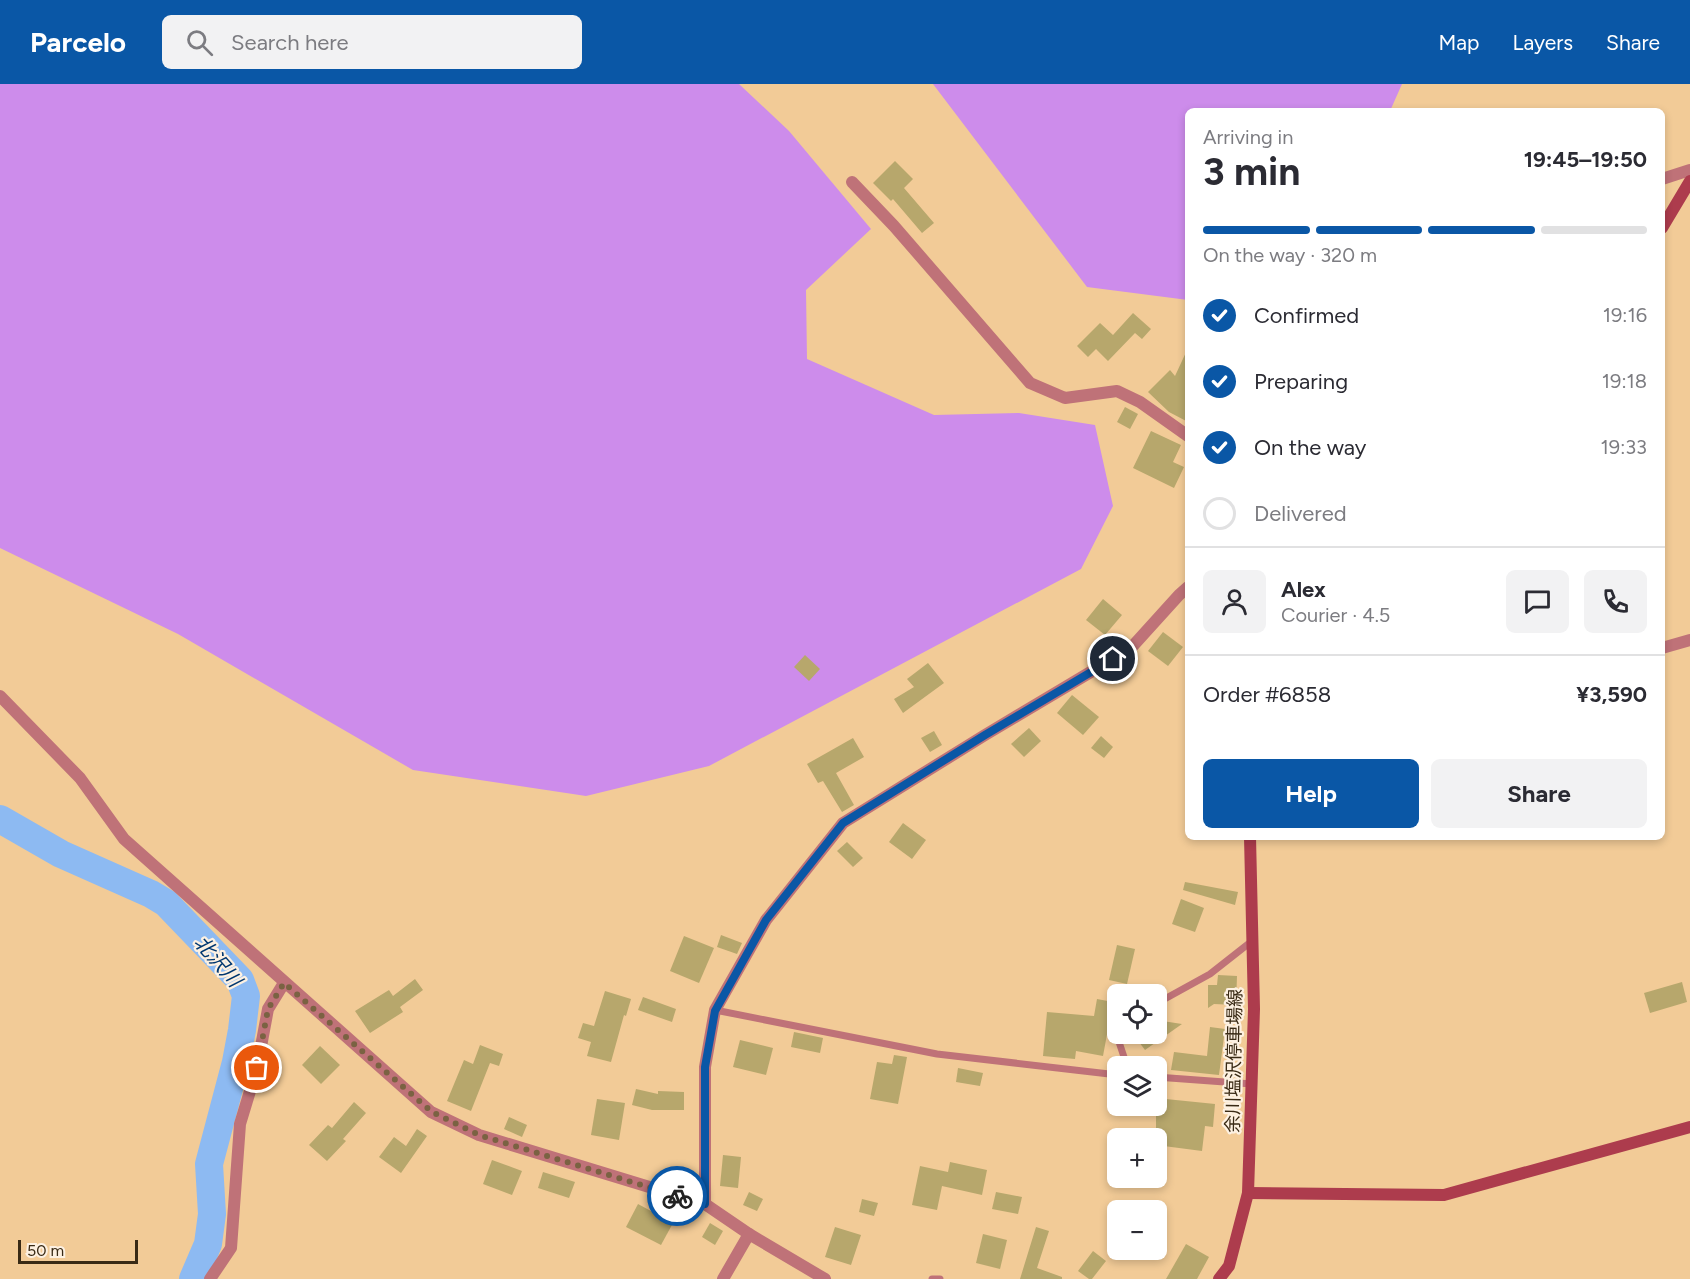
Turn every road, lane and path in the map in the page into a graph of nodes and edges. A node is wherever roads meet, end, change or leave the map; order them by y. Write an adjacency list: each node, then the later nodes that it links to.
1 (1690, 170): 2 (street)
2 (1665, 178)
3 (1690, 181): 5 (main road)
4 (852, 182): 6 (street)
5 (1665, 223)
6 (1185, 434)
7 (1185, 590): 15 (street)
8 (1690, 640): 9 (street)
9 (1665, 647)
10 (0, 696): 13 (street)
11 (1250, 840): 12 (main road, 余川塩沢停車場線)
12 (1252, 941): 14 (lane); 18 (main road, 余川塩沢停車場線)
13 (284, 983): 21 (street); 23 (street)
14 (1167, 998)
15 (715, 1011): 16 (lane); 21 (street)
16 (1107, 1074)
17 (1167, 1078): 18 (lane)
18 (1252, 1083): 20 (main road, 余川塩沢停車場線)
19 (1690, 1128): 20 (main road)
20 (1248, 1192): 28 (main road, 余川塩沢停車場線)
21 (705, 1204): 22 (street)
22 (749, 1234): 24 (street); 25 (street)
23 (210, 1279)
24 (723, 1279)
25 (825, 1279)
26 (932, 1279): 27 (lane)
27 (940, 1279)
28 (1219, 1279)

